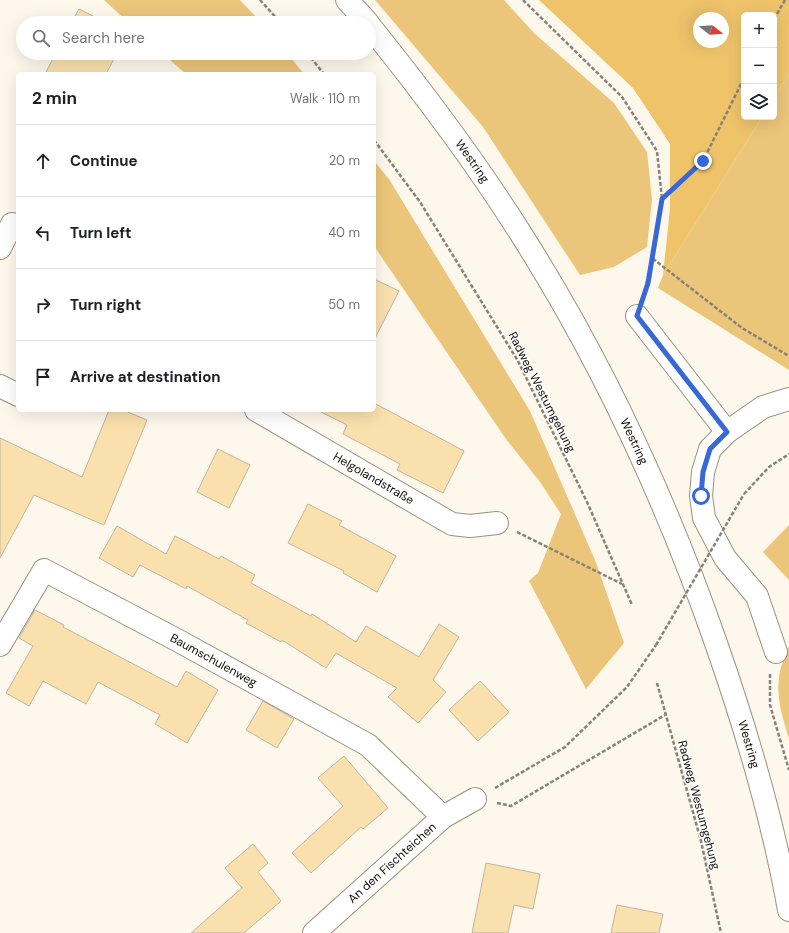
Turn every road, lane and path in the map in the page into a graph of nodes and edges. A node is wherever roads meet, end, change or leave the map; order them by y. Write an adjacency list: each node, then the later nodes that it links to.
1 (260, 0): 6 (path)
2 (348, 0): 7 (street, Westring)
3 (523, 0): 13 (path)
4 (785, 0): 5 (path)
5 (777, 14)
6 (274, 16)
7 (361, 16)
8 (376, 34): 35 (street, Westring)
9 (313, 60): 10 (path)
10 (322, 72)
11 (741, 84): 13 (path)
12 (376, 143): 26 (path, Radweg Westumgehung)
13 (662, 199): 16 (path)
14 (10, 221): 15 (street)
15 (0, 248)
16 (652, 258): 17 (path); 18 (path)
17 (637, 316): 23 (street)
18 (789, 356)
19 (0, 386): 20 (street)
20 (16, 393)
21 (789, 398): 23 (street)
22 (259, 412): 25 (street, Helgolandstraße)
23 (727, 432): 29 (street)
24 (789, 454): 33 (path, bridge)
25 (497, 523): 26 (path)
26 (623, 584): 27 (path, Radweg Westumgehung)
27 (632, 605)
28 (0, 645): 34 (street, Baumschulenweg)
29 (776, 652): 32 (path)
30 (657, 683): 31 (path, Radweg Westumgehung)
31 (665, 715): 33 (path); 37 (path, Radweg Westumgehung)
32 (789, 770)
33 (475, 799): 34 (street, An den Fischteichen)
34 (443, 817): 36 (street, An den Fischteichen)
35 (789, 910)
36 (314, 933)
37 (721, 933)

